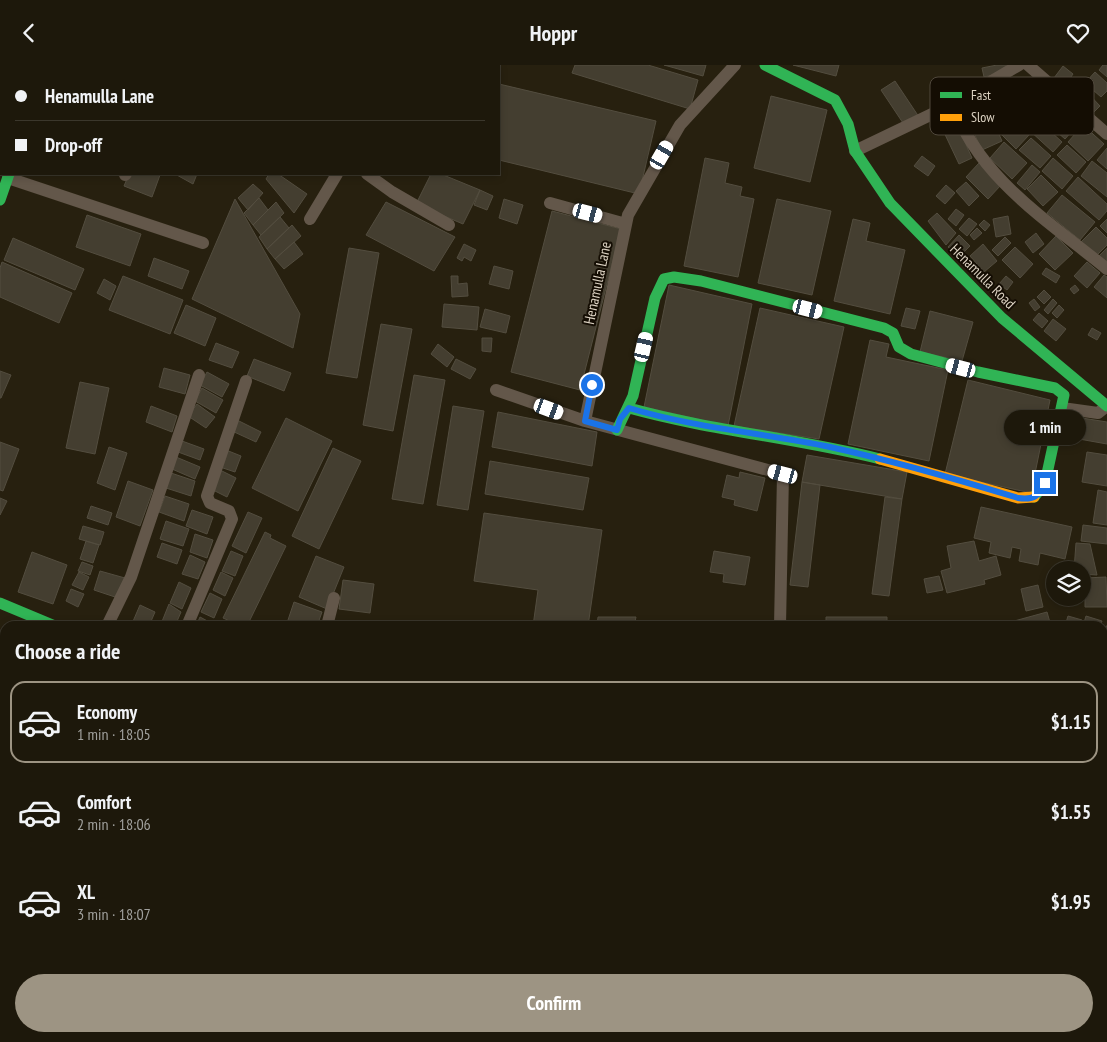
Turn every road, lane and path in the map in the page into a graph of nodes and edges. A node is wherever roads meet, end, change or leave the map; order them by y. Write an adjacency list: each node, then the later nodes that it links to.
1 (735, 65): 18 (street, Henamulla Lane)
2 (765, 65): 11 (street)
3 (1018, 65): 5 (street)
4 (1028, 65): 6 (street)
5 (998, 77)
6 (1042, 77)
7 (930, 116): 11 (street)
8 (1094, 123): 10 (street)
9 (966, 135): 21 (street)
10 (1107, 135)
11 (855, 151): 25 (street, Henamulla Road)
12 (336, 175): 17 (street)
13 (367, 175): 19 (street)
14 (9, 176): 15 (street); 20 (street)
15 (0, 200)
16 (550, 203): 18 (street)
17 (310, 219)
18 (626, 223): 28 (street, Henamulla Lane)
19 (449, 225)
20 (203, 243)
21 (1107, 269)
22 (199, 375): 33 (street)
23 (246, 381): 34 (street)
24 (496, 390): 28 (street)
25 (1107, 406): 27 (street)
26 (629, 408): 27 (street); 27 (street); 29 (street)
27 (1062, 408)
28 (585, 421): 29 (street)
29 (617, 430): 36 (street)
30 (334, 597): 35 (street)
31 (0, 603): 32 (street)
32 (42, 621)
33 (109, 621)
34 (189, 621)
35 (328, 621)
36 (780, 621)

